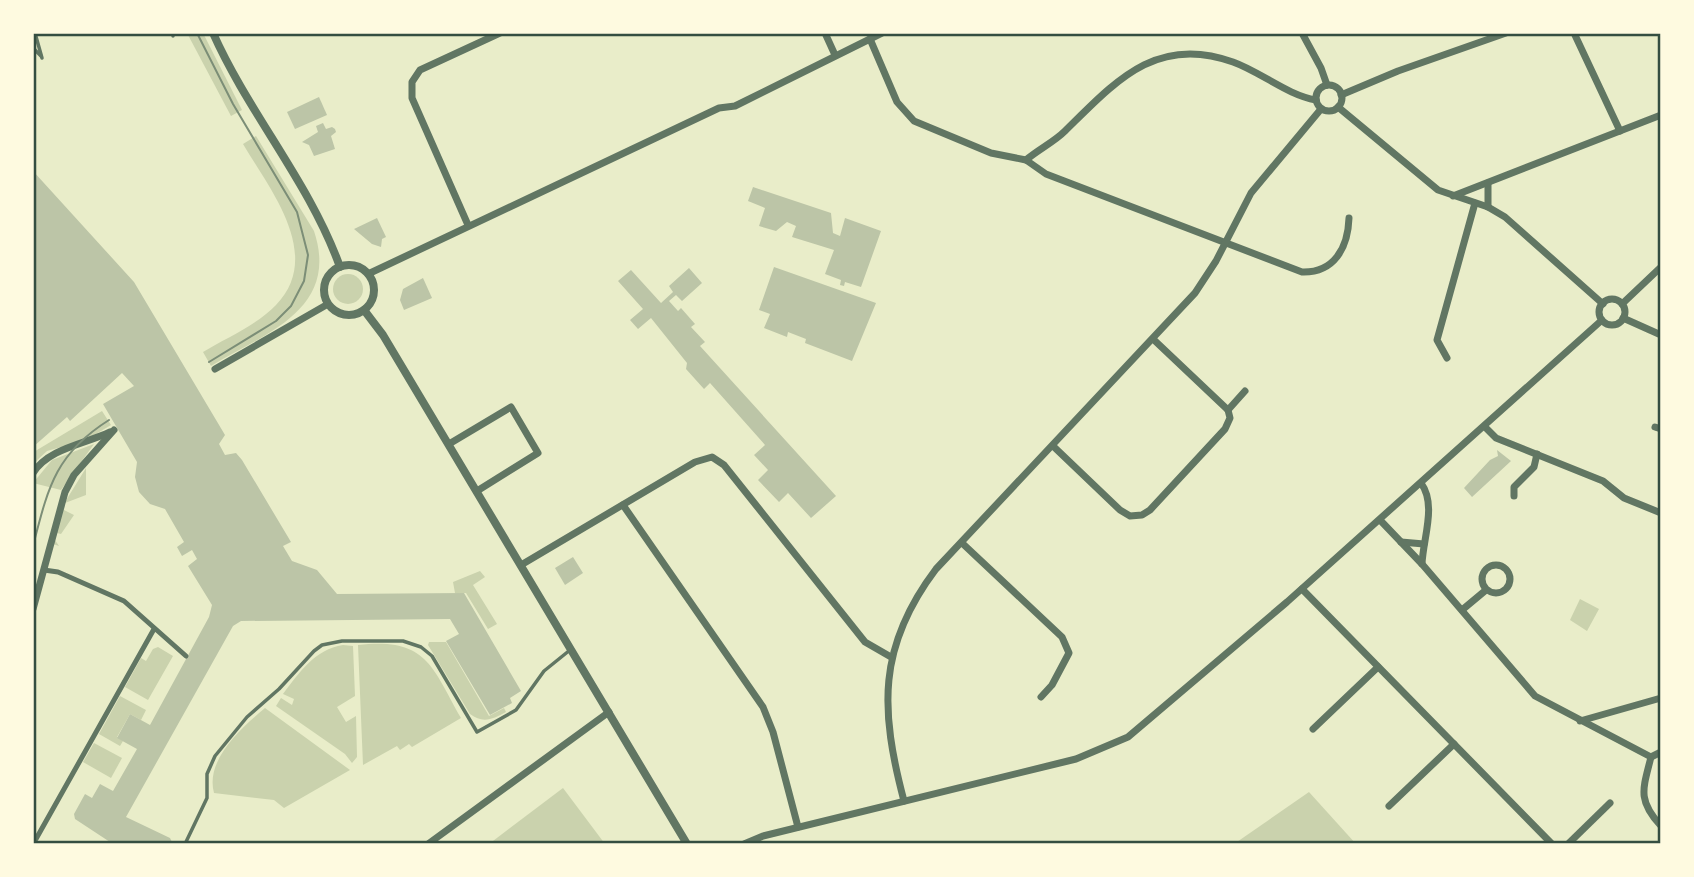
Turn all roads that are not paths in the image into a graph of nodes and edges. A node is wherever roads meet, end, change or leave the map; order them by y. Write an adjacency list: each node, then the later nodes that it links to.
1 (35, 33): 10 (lane)
2 (213, 33): 27 (street)
3 (500, 33): 25 (street)
4 (825, 33): 11 (street)
5 (882, 33): 9 (street)
6 (1302, 33): 12 (street)
7 (1506, 33): 13 (street)
8 (1574, 33): 18 (street)
9 (870, 39): 11 (street); 19 (street)
10 (33, 48)
11 (835, 55): 25 (street)
12 (1326, 85): 13 (street); 14 (street)
13 (1341, 95): 15 (street)
14 (1316, 100): 16 (street); 19 (street)
15 (1338, 107): 16 (street); 21 (street)
16 (1321, 109): 26 (street)
17 (1661, 115): 18 (street)
18 (1620, 131): 20 (street)
19 (1026, 160): 26 (street)
20 (1488, 183): 21 (street); 23 (street)
21 (1452, 196): 22 (street)
22 (1475, 203): 23 (street); 38 (street)
23 (1488, 207): 31 (street)
24 (1349, 218): 26 (street)
25 (468, 225): 29 (street)
26 (1225, 243): 37 (street)
27 (340, 267): 29 (street); 30 (street)
28 (1661, 267): 32 (street)
29 (368, 274): 33 (street)
30 (328, 303): 33 (street); 39 (street)
31 (1603, 304): 32 (street); 35 (street)
32 (1622, 304): 34 (street)
33 (364, 310): 43 (street)
34 (1623, 318): 35 (street); 36 (street)
35 (1602, 320): 42 (street)
36 (1661, 335)
37 (1153, 339): 41 (street); 44 (street)
38 (1447, 358)
39 (215, 369)
40 (1245, 391): 41 (street)
41 (1227, 410): 44 (street)
42 (1485, 426): 45 (street); 47 (street)
43 (449, 444): 48 (street); 48 (street)
44 (1053, 446): 54 (street)
45 (1537, 454): 49 (street); 51 (street)
46 (33, 473): 58 (street)
47 (1421, 483): 52 (street); 55 (street)
48 (477, 491): 57 (street)
49 (1514, 496)
50 (622, 505): 57 (street); 66 (street); 80 (street)
51 (1661, 513)
52 (1380, 520): 53 (street); 59 (street)
53 (1401, 542): 55 (street); 56 (street)
54 (962, 543): 66 (street); 68 (street)
55 (1424, 544): 56 (street)
56 (1422, 564): 62 (street)
57 (521, 565): 64 (street)
58 (44, 570): 61 (street); 63 (street)
59 (1302, 589): 67 (street); 76 (street)
60 (1486, 590): 60 (street); 62 (street)
61 (33, 609)
62 (1462, 610): 71 (street)
63 (154, 629): 65 (street); 81 (street)
64 (572, 649): 70 (street); 83 (lane)
65 (187, 656)
66 (891, 657): 76 (street)
67 (1378, 667): 72 (street); 73 (street)
68 (1041, 697)
69 (1661, 698): 71 (street)
70 (609, 712): 84 (street); 85 (street)
71 (1580, 721): 75 (street)
72 (1313, 729)
73 (1454, 744): 78 (street); 87 (street)
74 (1661, 752): 75 (street)
75 (1651, 757): 79 (street)
76 (904, 801): 80 (street)
77 (1611, 803): 88 (street)
78 (1388, 806)
79 (1661, 826)
80 (797, 827): 86 (street)
81 (35, 838): 82 (street)
82 (44, 844)
83 (185, 844)
84 (428, 844)
85 (687, 844)
86 (744, 844)
87 (1552, 844)
88 (1568, 844)

